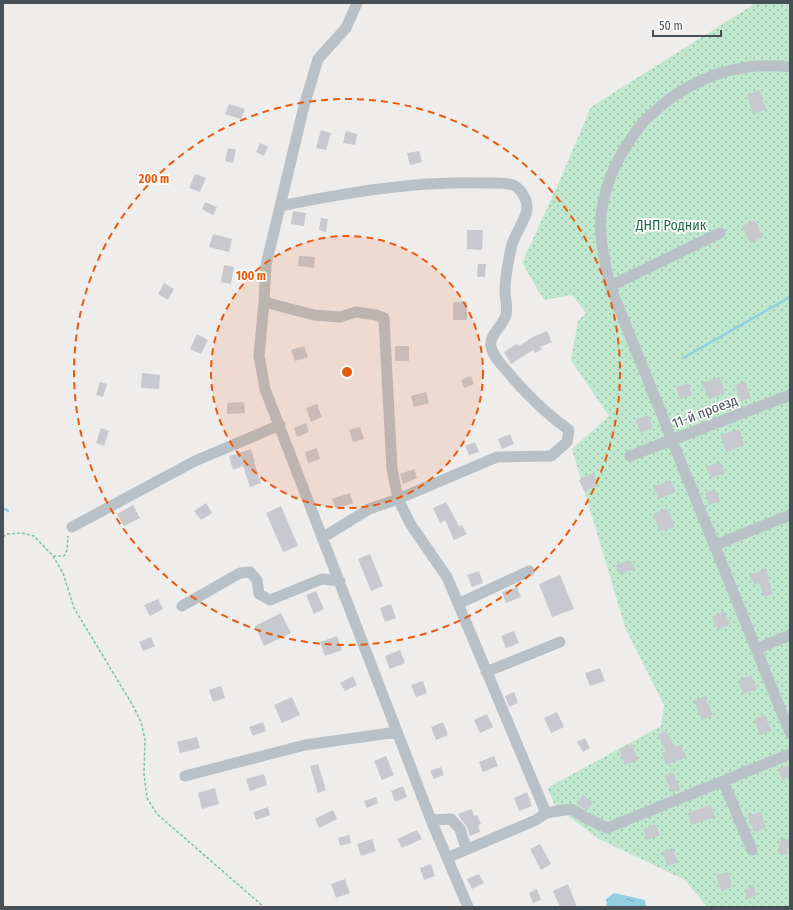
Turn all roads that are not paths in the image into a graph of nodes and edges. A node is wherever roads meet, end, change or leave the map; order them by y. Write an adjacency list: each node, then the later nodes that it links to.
1 (357, 3): 3 (street)
2 (790, 67): 5 (street)
3 (280, 206): 6 (street); 11 (street)
4 (720, 233): 5 (street)
5 (610, 286): 9 (street)
6 (264, 302): 8 (street); 11 (street)
7 (790, 395): 9 (street, 11-й проезд)
8 (280, 425): 13 (street); 14 (street)
9 (672, 440): 10 (street, 11-й проезд); 15 (street)
10 (630, 456)
11 (398, 499): 14 (street); 18 (street)
12 (790, 515): 15 (street)
13 (72, 528)
14 (322, 538): 17 (street)
15 (715, 545): 22 (street)
16 (529, 571): 18 (street)
17 (340, 581): 19 (street); 24 (street)
18 (458, 604): 23 (street)
19 (182, 606)
20 (790, 635): 22 (street)
21 (560, 642): 23 (street)
22 (756, 649): 25 (street)
23 (486, 672): 29 (street)
24 (397, 732): 27 (street); 30 (street)
25 (790, 733)
26 (790, 754): 28 (street)
27 (184, 776)
28 (723, 781): 29 (street); 32 (street)
29 (546, 813): 31 (street)
30 (431, 820): 31 (street); 33 (street)
31 (466, 848): 33 (street)
32 (752, 850)
33 (447, 858): 34 (street)
34 (468, 907)

